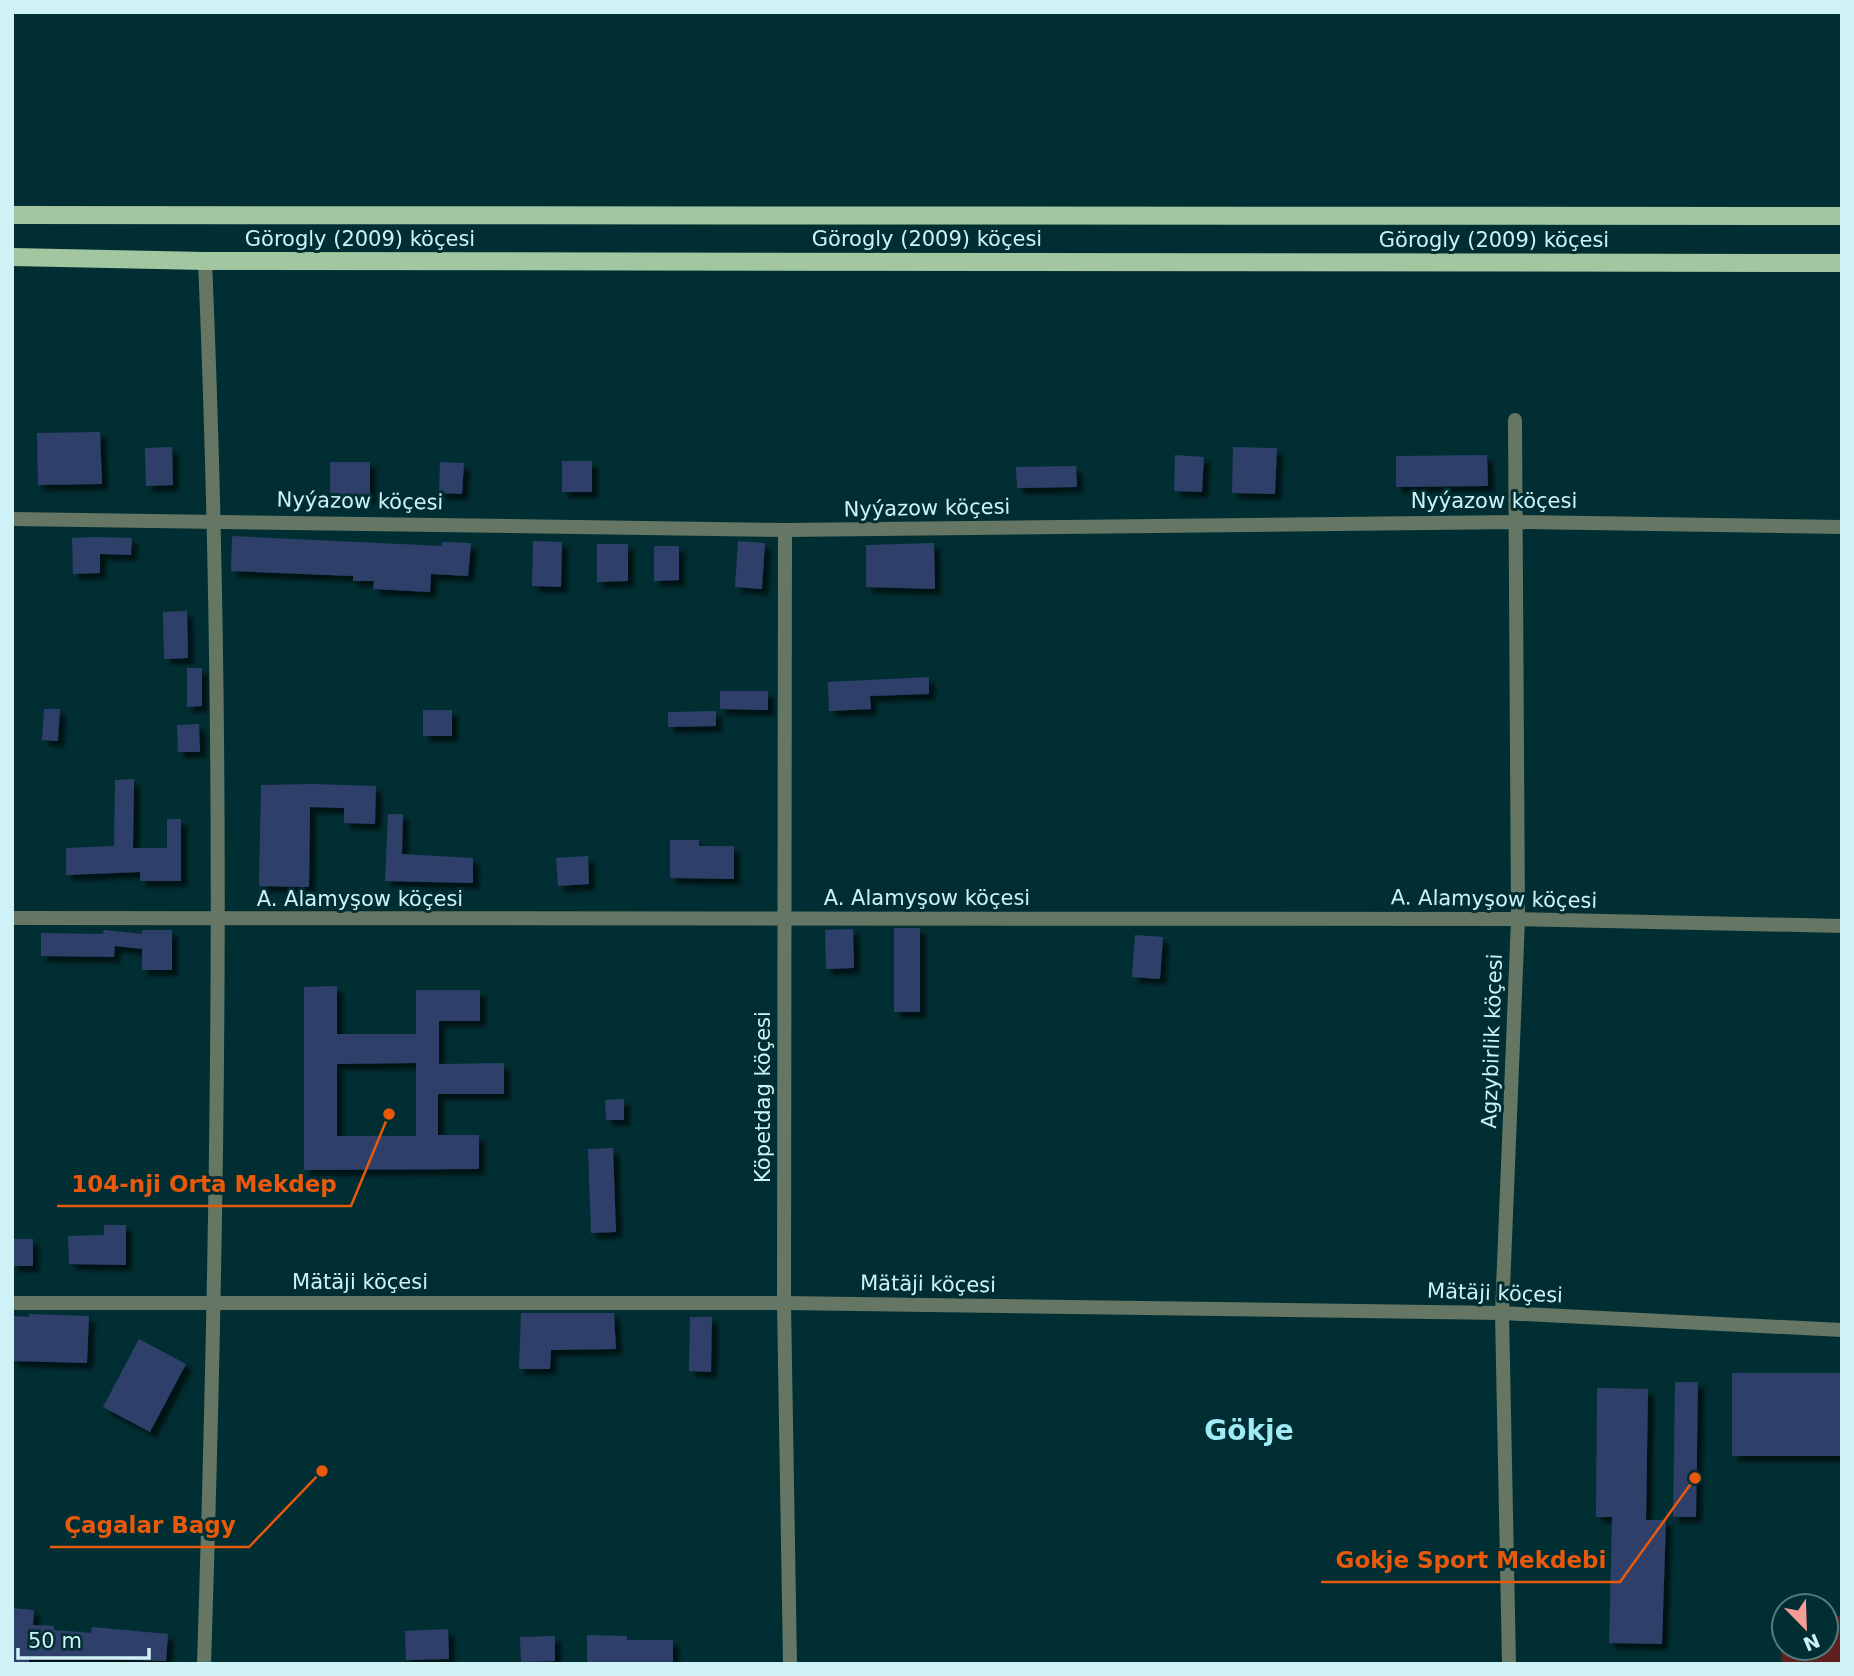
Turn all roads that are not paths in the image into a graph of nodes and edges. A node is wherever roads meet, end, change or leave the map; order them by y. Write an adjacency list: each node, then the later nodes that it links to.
1 (12, 215): 2 (main road, Görogly (2009) köçesi)
2 (1842, 216)
3 (12, 257): 4 (main road, Görogly (2009) köçesi)
4 (205, 261): 5 (main road, Görogly (2009) köçesi); 8 (street)
5 (1842, 263)
6 (1515, 420): 9 (street, Agzybirlik köçesi)
7 (12, 519): 8 (street, Nyýazow köçesi)
8 (216, 520): 11 (street, Nyýazow köçesi); 15 (street)
9 (1516, 522): 10 (street, Nyýazow köçesi); 11 (street, Nyýazow köçesi); 14 (street, Agzybirlik köçesi)
10 (1842, 527)
11 (785, 530): 13 (street, Köpetdag köçesi)
12 (12, 918): 15 (street, A. Alamyşow köçesi)
13 (784, 919): 14 (street, A. Alamyşow köçesi); 15 (street, A. Alamyşow köçesi); 19 (street, Köpetdag köçesi)
14 (1518, 919): 16 (street, A. Alamyşow köçesi); 20 (street, Agzybirlik köçesi)
15 (219, 920): 18 (street)
16 (1842, 926)
17 (12, 1303): 18 (street, Mätäji köçesi)
18 (215, 1303): 19 (street, Mätäji köçesi); 22 (street)
19 (784, 1303): 20 (street, Mätäji köçesi); 23 (street, Köpetdag köçesi)
20 (1502, 1313): 21 (street, Mätäji köçesi); 24 (street, Agzybirlik köçesi)
21 (1842, 1330)
22 (204, 1664)
23 (790, 1664)
24 (1509, 1664)

